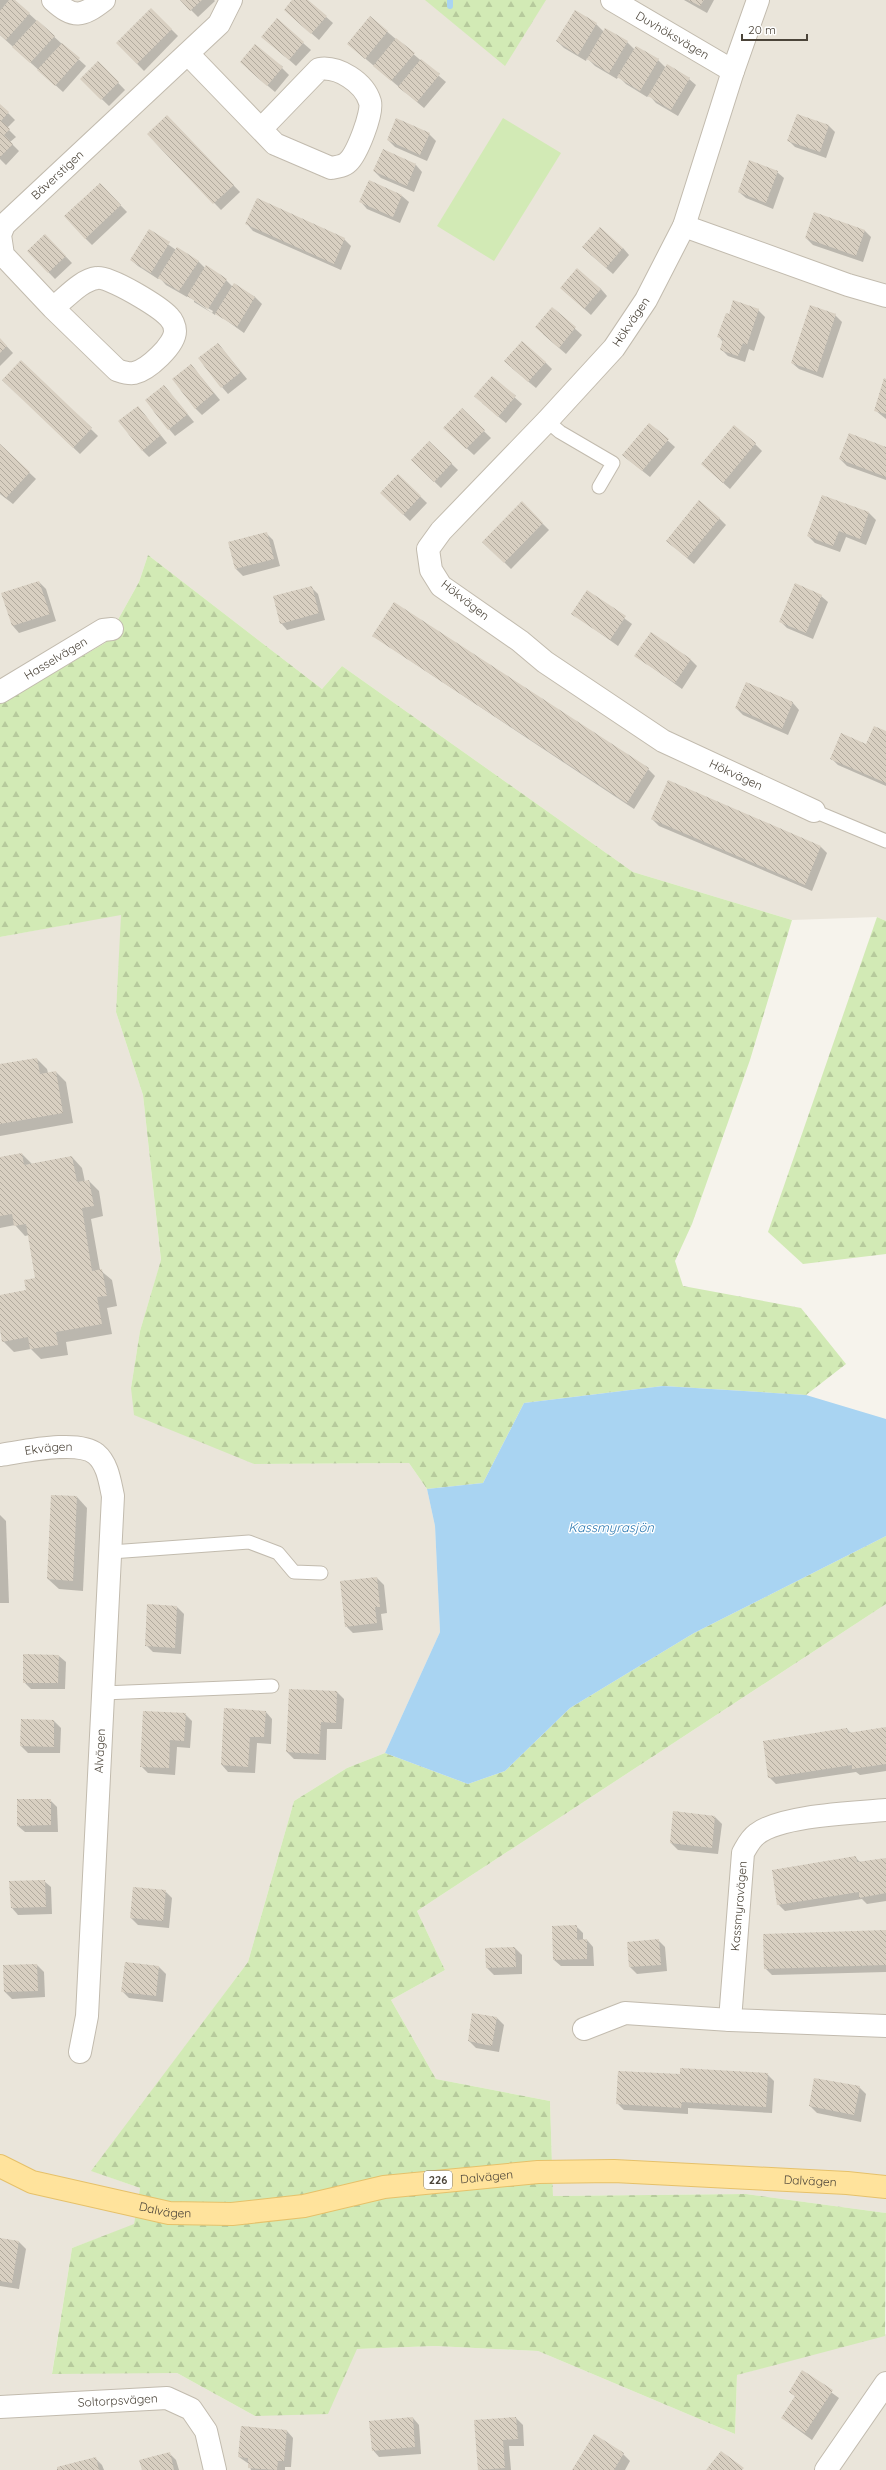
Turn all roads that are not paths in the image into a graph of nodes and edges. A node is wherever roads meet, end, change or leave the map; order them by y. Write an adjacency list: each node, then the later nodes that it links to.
1 (53, 0): 2 (street)
2 (104, 0)
3 (232, 0): 6 (street, Bäverstigen)
4 (612, 0): 7 (street, Duvhöksvägen)
5 (758, 0): 7 (street, Hökvägen)
6 (188, 54): 8 (street); 11 (street, Bäverstigen)
7 (733, 72): 9 (street, Hökvägen)
8 (261, 129): 8 (street)
9 (684, 226): 10 (street); 12 (street, Hökvägen)
10 (886, 296)
11 (53, 308): 11 (street, Bäverstigen)
12 (547, 421): 13 (lane); 16 (street, Hökvägen)
13 (599, 487)
14 (112, 629): 15 (street, Hasselvägen)
15 (0, 692)
16 (814, 811): 17 (lane)
17 (886, 841)
18 (96, 1454): 19 (street, Ekvägen); 20 (street, Alvägen)
19 (0, 1455)
20 (111, 1552): 21 (lane); 23 (street, Alvägen)
21 (322, 1572)
22 (272, 1686): 23 (lane)
23 (103, 1693): 28 (street, Alvägen)
24 (886, 1810): 25 (street, Kassmyravägen)
25 (730, 2020): 26 (street); 27 (street)
26 (886, 2026)
27 (584, 2029)
28 (80, 2052)
29 (0, 2166): 30 (main road, Dalvägen / 226)
30 (886, 2187)
31 (886, 2383): 34 (street)
32 (0, 2407): 33 (street, Soltorpsvägen)
33 (215, 2470)
34 (826, 2470)

